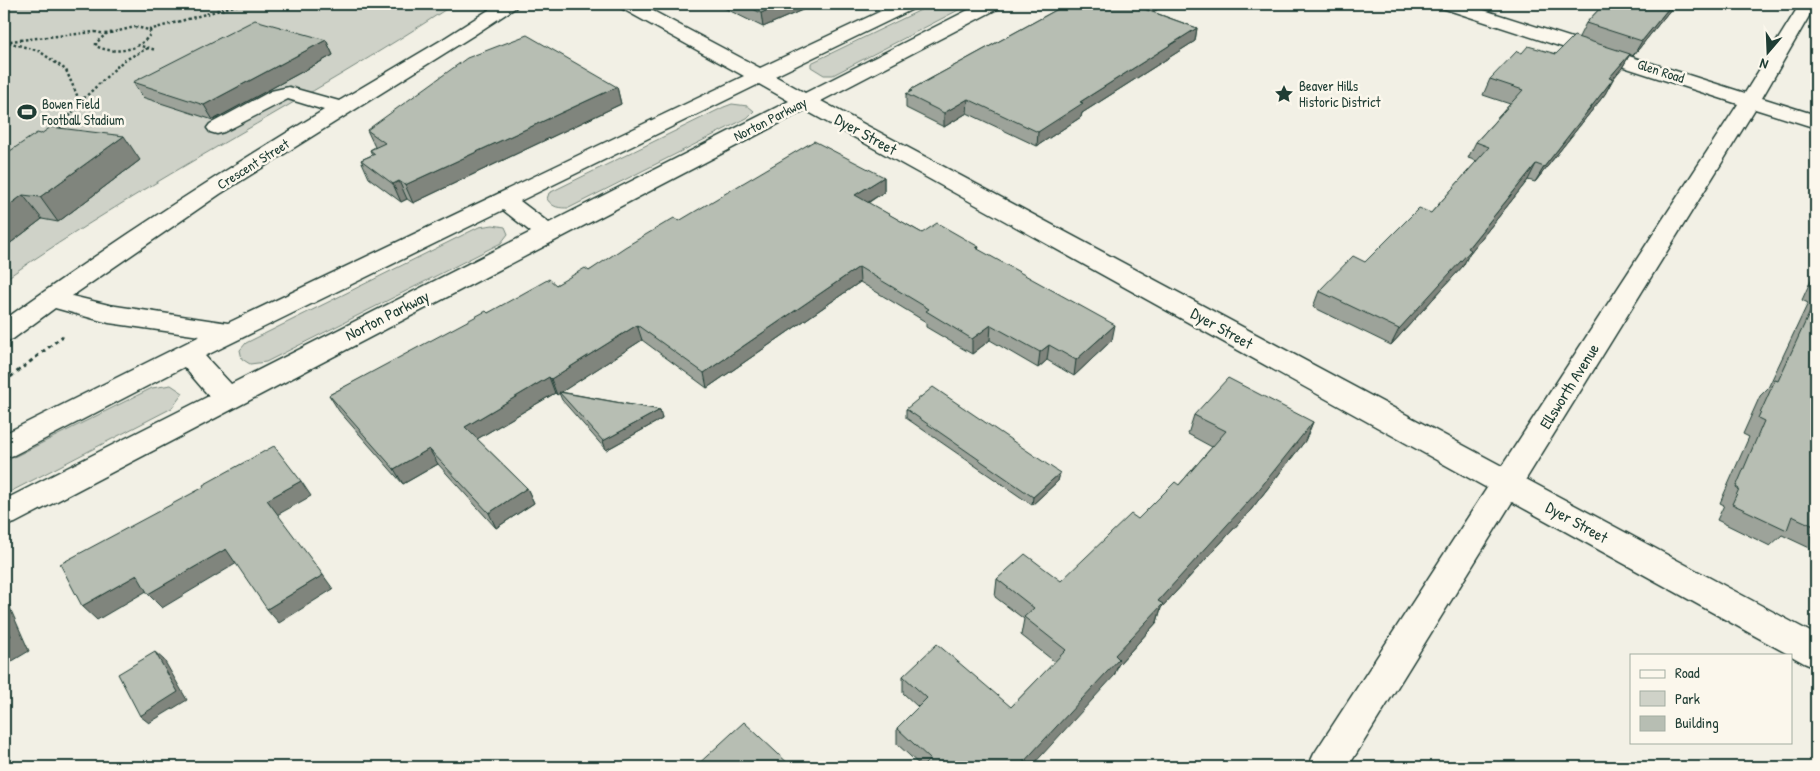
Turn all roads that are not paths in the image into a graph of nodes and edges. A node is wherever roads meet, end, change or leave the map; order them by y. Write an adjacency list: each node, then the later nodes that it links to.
1 (509, 4): 10 (street, Crescent Street)
2 (627, 4): 7 (street, Dyer Street)
3 (909, 4): 7 (street)
4 (993, 4): 9 (street, Norton Parkway)
5 (1448, 4): 8 (street, Glen Road)
6 (1810, 4): 8 (street, Ellsworth Avenue)
7 (760, 76): 9 (street, Dyer Street); 13 (street)
8 (1751, 100): 11 (street, Glen Road); 21 (street, Ellsworth Avenue)
9 (805, 101): 14 (street, Norton Parkway); 21 (street, Dyer Street)
10 (341, 108): 12 (street); 15 (street, Crescent Street)
11 (1816, 122)
12 (217, 128)
13 (505, 200): 14 (street); 16 (street)
14 (547, 233): 19 (street, Norton Parkway)
15 (50, 298): 16 (street); 17 (street, Crescent Street)
16 (231, 332): 18 (street)
17 (4, 333)
18 (188, 354): 19 (street); 20 (street)
19 (227, 398): 22 (street, Norton Parkway)
20 (4, 447)
21 (1507, 484): 23 (street, Dyer Street); 24 (street, Ellsworth Avenue)
22 (4, 514)
23 (1816, 652)
24 (1327, 767)

